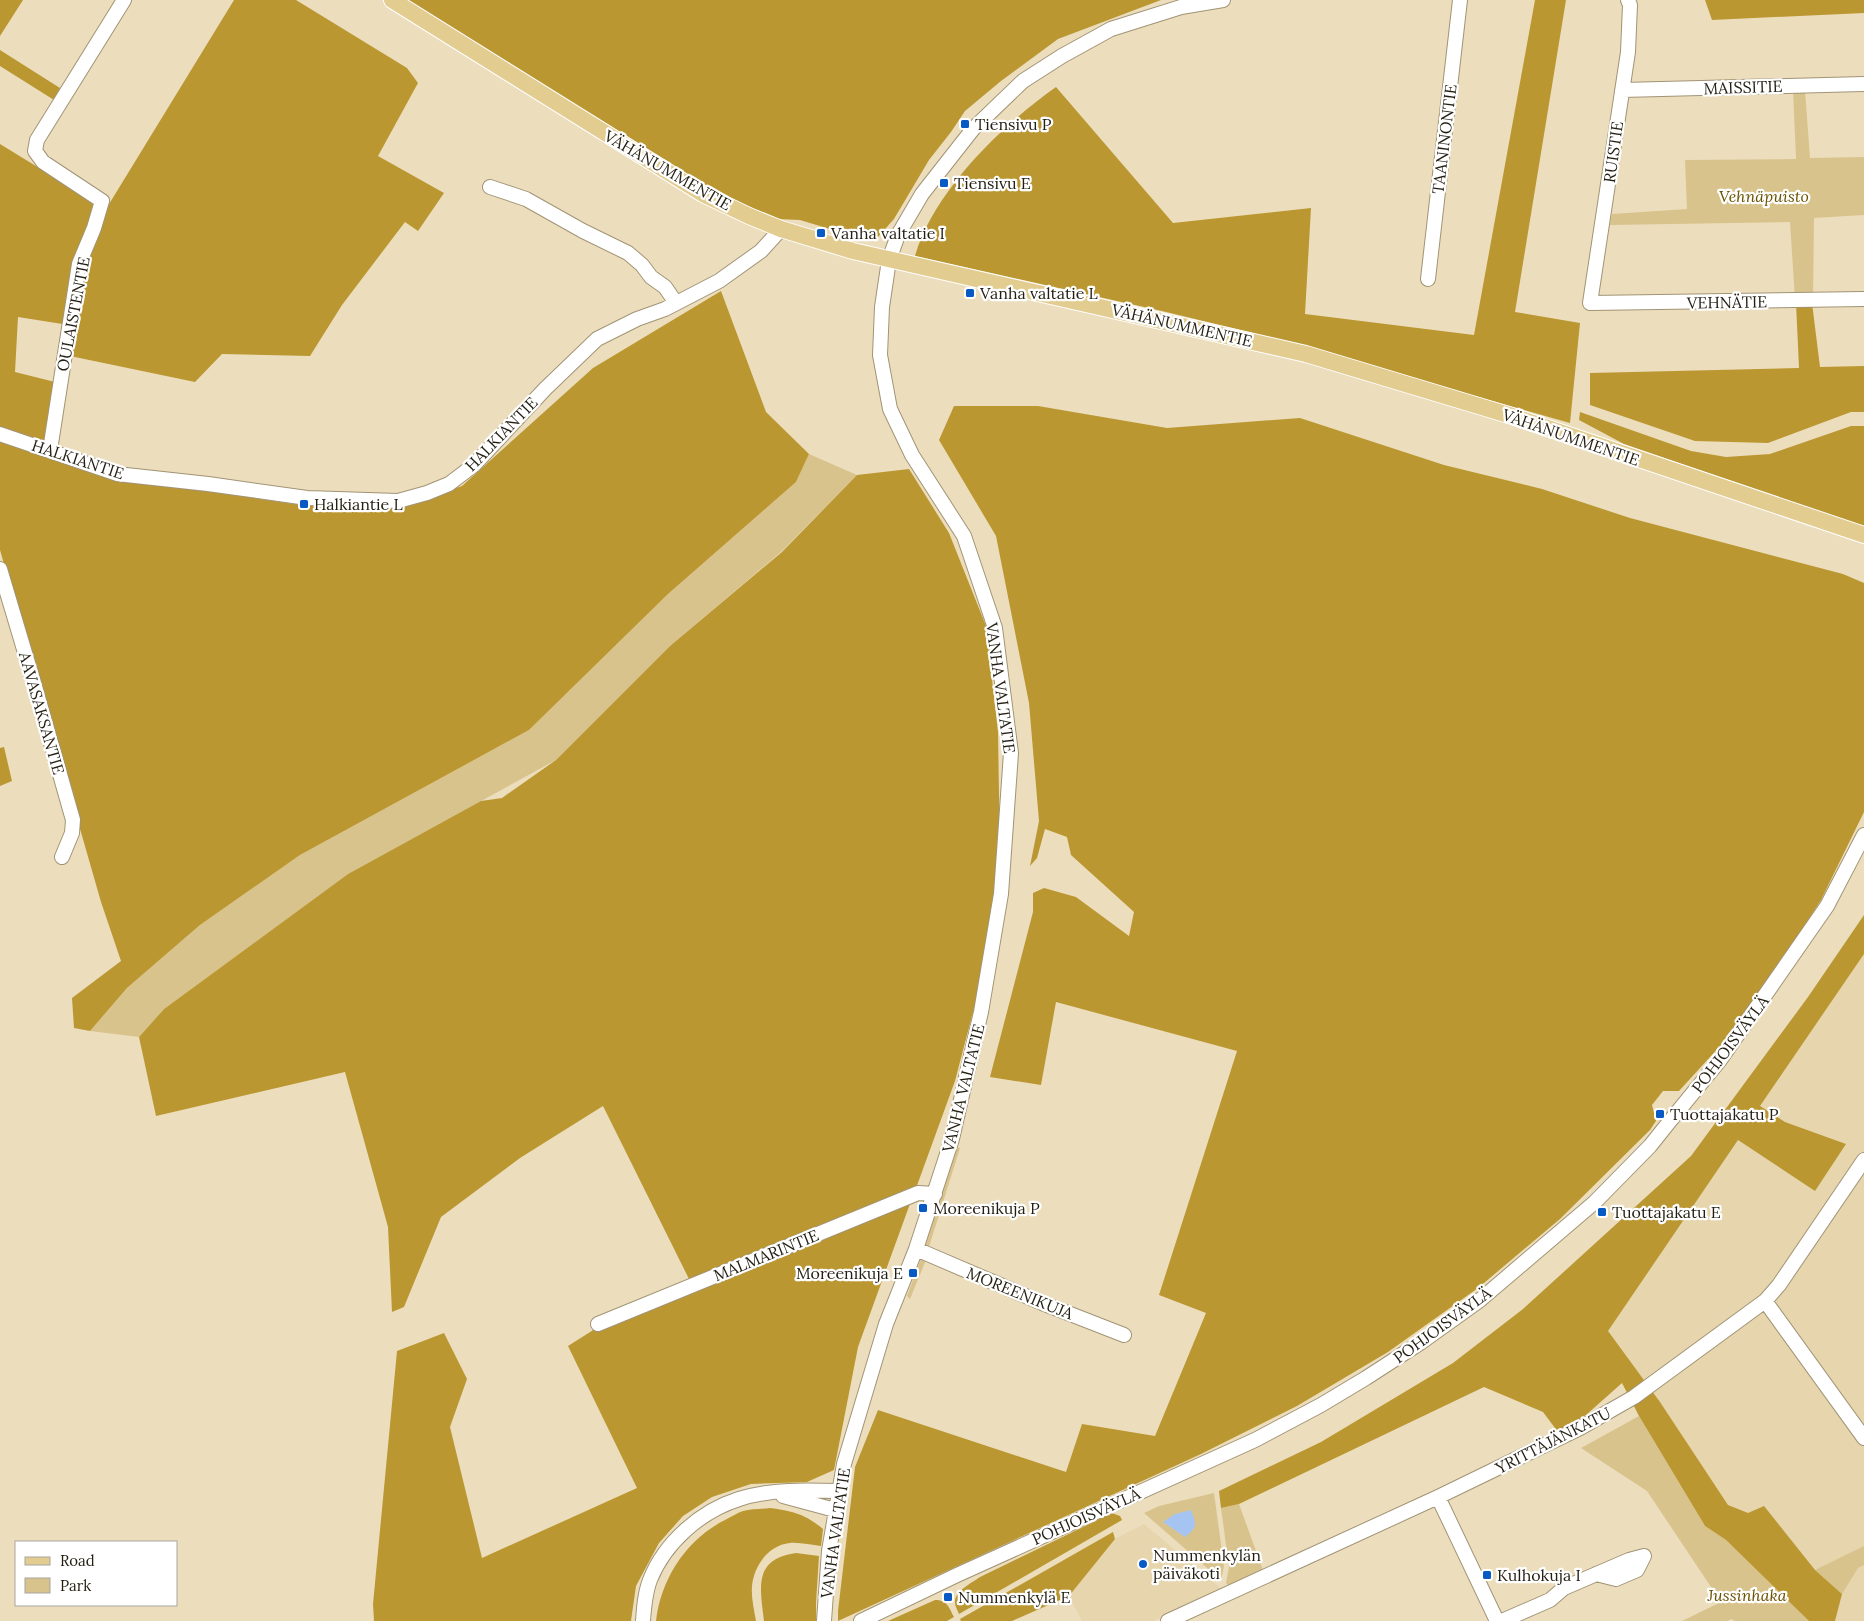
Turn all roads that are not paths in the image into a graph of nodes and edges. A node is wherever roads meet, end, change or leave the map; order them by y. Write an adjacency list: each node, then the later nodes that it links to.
1 (124, 0): 16 (street, OULAISTENTIE)
2 (392, 0): 9 (main road, VÄHÄNUMMENTIE)
3 (1223, 0): 10 (street, VANHA VALTATIE)
4 (1460, 0): 11 (street, TAANINONTIE)
5 (1628, 0): 7 (street, RUISTIE)
6 (1864, 84): 7 (street, MAISSITIE)
7 (1622, 90): 14 (street, RUISTIE)
8 (490, 187): 13 (street)
9 (781, 229): 10 (main road, VÄHÄNUMMENTIE); 13 (street, HALKIANTIE)
10 (889, 260): 17 (main road, VÄHÄNUMMENTIE); 22 (street, VANHA VALTATIE)
11 (1428, 279)
12 (1864, 299): 14 (street, VEHNÄTIE)
13 (676, 303): 16 (street, HALKIANTIE)
14 (1590, 304)
15 (0, 434): 16 (street, HALKIANTIE)
16 (50, 450)
17 (1864, 535)
18 (0, 569): 20 (street, AAVASAKSANTIE)
19 (1864, 835): 35 (street, POHJOISVÄYLÄ)
20 (62, 857)
21 (1864, 1160): 24 (street, YRITTÄJÄNKATU)
22 (935, 1194): 23 (street, VANHA VALTATIE); 25 (street, MALMARINTIE)
23 (916, 1249): 26 (street, MOREENIKUJA); 28 (street, VANHA VALTATIE)
24 (1765, 1301): 27 (street); 30 (street, YRITTÄJÄNKATU)
25 (598, 1324)
26 (1124, 1335)
27 (1864, 1438)
28 (838, 1491): 29 (street); 31 (street, VANHA VALTATIE)
29 (760, 1494): 31 (street); 33 (street)
30 (1438, 1497): 36 (street, YRITTÄJÄNKATU); 37 (street)
31 (835, 1510): 34 (street, VANHA VALTATIE)
32 (1596, 1574): 38 (street)
33 (643, 1621)
34 (824, 1621)
35 (861, 1621)
36 (1168, 1621)
37 (1497, 1621)
38 (1502, 1621)

